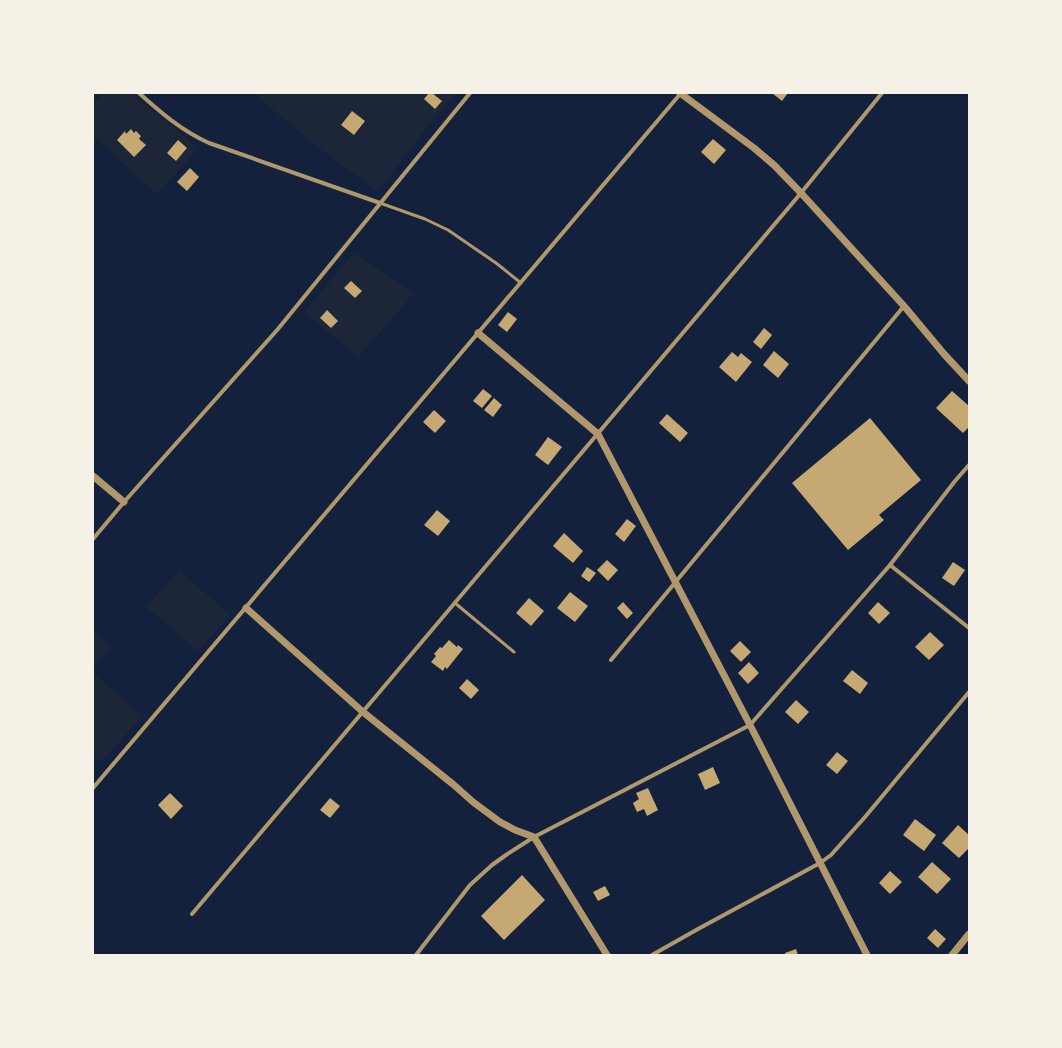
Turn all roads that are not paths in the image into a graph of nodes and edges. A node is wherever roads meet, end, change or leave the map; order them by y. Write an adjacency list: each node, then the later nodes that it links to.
1 (139, 93): 6 (street)
2 (470, 93): 6 (street)
3 (681, 93): 5 (street); 7 (street)
4 (882, 93): 5 (street)
5 (801, 193): 8 (street); 11 (street)
6 (380, 203): 7 (lane); 14 (street)
7 (521, 283): 9 (street)
8 (904, 306): 10 (street); 17 (street)
9 (478, 333): 11 (street); 19 (street)
10 (969, 381)
11 (598, 434): 17 (street); 18 (street)
12 (969, 465): 16 (street)
13 (93, 476): 14 (street)
14 (124, 502): 15 (street)
15 (93, 539)
16 (890, 564): 20 (street); 25 (street)
17 (675, 582): 22 (street); 25 (street)
18 (455, 602): 21 (lane); 24 (street)
19 (246, 608): 24 (street); 26 (street)
20 (969, 628)
21 (514, 652)
22 (611, 660)
23 (969, 692): 28 (street)
24 (363, 712): 27 (street); 29 (street)
25 (750, 725): 27 (street); 28 (street)
26 (93, 788)
27 (534, 837): 31 (street); 32 (street)
28 (820, 863): 33 (street); 34 (street)
29 (192, 914)
30 (969, 934): 35 (street)
31 (416, 955)
32 (607, 955)
33 (652, 955)
34 (867, 955)
35 (952, 955)

